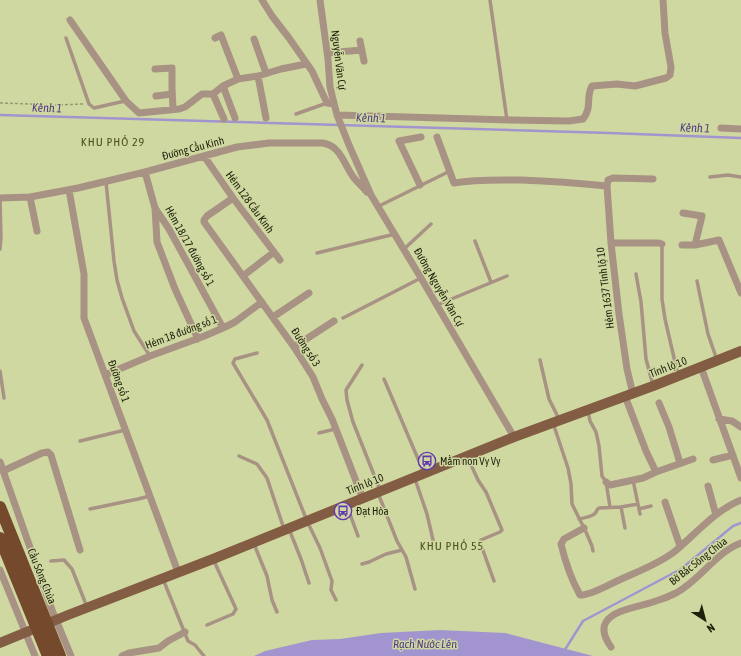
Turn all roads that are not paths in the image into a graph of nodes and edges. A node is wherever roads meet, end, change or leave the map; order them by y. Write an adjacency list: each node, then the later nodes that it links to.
1 (262, 0): 13 (street)
2 (320, 0): 11 (street, Nguyễn Văn Cự)
3 (490, 0): 30 (lane)
4 (663, 0): 30 (street)
5 (70, 20): 22 (street)
6 (66, 38): 22 (lane)
7 (214, 38): 17 (street)
8 (254, 39): 15 (street)
9 (360, 41): 10 (street)
10 (362, 50): 11 (street); 12 (street)
11 (327, 53): 23 (street, Nguyễn Văn Cự)
12 (364, 61)
13 (306, 64): 15 (street); 23 (street)
14 (155, 69): 19 (street)
15 (266, 73): 16 (street)
16 (258, 76): 17 (street); 28 (street)
17 (238, 79): 18 (street)
18 (222, 86): 20 (street); 27 (street)
19 (172, 94): 21 (street); 24 (street)
20 (213, 94): 24 (street); 29 (street)
21 (156, 96)
22 (126, 101): 24 (street)
23 (331, 103): 25 (lane); 26 (street, Nguyễn Văn Cự)
24 (173, 109)
25 (296, 114)
26 (337, 115): 30 (street); 35 (street, Nguyễn Văn Cự)
27 (235, 118)
28 (266, 118)
29 (224, 119)
30 (507, 120)
31 (721, 128): 32 (street)
32 (741, 129)
33 (421, 137): 44 (street)
34 (437, 137): 37 (street)
35 (349, 145): 46 (street, Đường Nguyễn Văn Cự)
36 (204, 156): 38 (street, Đường Cầu Kinh); 46 (street, Đường Cầu Kinh); 49 (street, Hẻm 128 Cầu Kinh)
37 (450, 171): 43 (street); 44 (lane)
38 (145, 172): 42 (street, Đường Cầu Kinh); 51 (street, Hẻm 18/17 đường số 1)
39 (710, 177): 40 (lane)
40 (741, 177)
41 (653, 179): 43 (street)
42 (106, 182): 45 (street, Đường Cầu Kinh); 84 (lane)
43 (607, 183): 57 (street, Hẻm 1637 Tỉnh lộ 10)
44 (420, 185): 50 (lane)
45 (69, 190): 47 (street, Đường Cầu Kinh); 90 (street, Đường số 1)
46 (371, 195): 50 (street, Đường Nguyễn Văn Cự)
47 (30, 197): 48 (street, Đường Cầu Kinh); 54 (street)
48 (0, 198): 61 (lane)
49 (233, 198): 63 (street, Hẻm 128 Cầu Kinh); 67 (street, Đường số 3)
50 (377, 207): 55 (street, Đường Nguyễn Văn Cự)
51 (155, 208): 79 (street, Hẻm 18/17 đường số 1); 80 (street)
52 (683, 214): 60 (street)
53 (431, 224): 62 (lane)
54 (37, 231)
55 (395, 234): 62 (street, Đường Nguyễn Văn Cự); 64 (lane)
56 (475, 241): 71 (lane)
57 (611, 243): 58 (street); 94 (street, Hẻm 1637 Tỉnh lộ 10)
58 (662, 244): 91 (lane)
59 (682, 245): 60 (street)
60 (695, 245): 73 (street)
61 (0, 248)
62 (404, 249): 69 (street, Đường Nguyễn Văn Cự)
63 (274, 252): 65 (street, Hẻm 128 Cầu Kinh); 67 (street)
64 (317, 253)
65 (280, 260)
66 (636, 274): 93 (lane)
67 (243, 276): 74 (street, Đường số 3)
68 (507, 276): 71 (lane)
69 (421, 278): 75 (street, Đường Nguyễn Văn Cự); 77 (lane)
70 (697, 281): 86 (lane)
71 (491, 282): 75 (lane)
72 (309, 293): 76 (street)
73 (741, 293)
74 (262, 302): 76 (street, Đường số 3); 79 (street, Hẻm 18 đường số 1)
75 (437, 305): 104 (street, Đường Nguyễn Văn Cự)
76 (273, 317): 81 (street, Đường số 3)
77 (343, 318)
78 (334, 321): 81 (street)
79 (223, 328): 80 (street, Hẻm 18 đường số 1)
80 (198, 339): 84 (street, Hẻm 18 đường số 1)
81 (294, 347): 101 (street, Đường số 3)
82 (741, 351): 86 (main road, Tỉnh lộ 10)
83 (257, 353): 136 (lane)
84 (150, 356): 90 (street, Hẻm 18 đường số 1)
85 (540, 360): 99 (lane)
86 (718, 361): 88 (main road, Tỉnh lộ 10)
87 (362, 365): 120 (lane)
88 (701, 367): 91 (main road, Tỉnh lộ 10); 98 (street)
89 (0, 371): 95 (lane)
90 (105, 375): 102 (street, Đường số 1)
91 (678, 376): 93 (main road, Tỉnh lộ 10)
92 (384, 379): 115 (lane)
93 (653, 386): 94 (main road, Tỉnh lộ 10)
94 (629, 395): 97 (main road, Tỉnh lộ 10); 114 (street, Hẻm 1637 Tỉnh lộ 10)
95 (4, 398)
96 (660, 403): 112 (street)
97 (587, 410): 99 (main road, Tỉnh lộ 10); 118 (lane)
98 (719, 419): 100 (street); 106 (street)
99 (556, 421): 104 (main road, Tỉnh lộ 10); 135 (lane)
100 (741, 426)
101 (336, 429): 103 (lane); 122 (street, Đường số 3)
102 (125, 430): 105 (lane); 121 (street, Đường số 1)
103 (319, 433)
104 (514, 438): 108 (main road, Tỉnh lộ 10)
105 (80, 441)
106 (733, 455): 110 (street); 116 (street)
107 (239, 456): 139 (lane)
108 (468, 456): 115 (main road, Tỉnh lộ 10); 155 (lane)
109 (693, 459): 112 (street)
110 (713, 460)
111 (0, 462): 113 (street)
112 (680, 463): 114 (street)
113 (3, 471): 146 (street); 161 (street)
114 (656, 472): 117 (street)
115 (420, 476): 120 (main road, Tỉnh lộ 10); 142 (lane)
116 (741, 478)
117 (633, 480): 118 (street); 125 (lane)
118 (606, 482): 129 (lane)
119 (708, 486): 134 (street)
120 (379, 492): 122 (main road, Tỉnh lộ 10); 147 (lane)
121 (150, 496): 132 (lane); 153 (street, Đường số 1)
122 (363, 498): 126 (main road, Tỉnh lộ 10)
123 (741, 500): 134 (street)
124 (665, 502): 145 (street)
125 (638, 504): 130 (lane); 131 (lane)
126 (347, 505): 136 (main road, Tỉnh lộ 10); 140 (lane)
127 (651, 506): 131 (lane)
128 (0, 507): 169 (highway, Cầu Sông Chùa, bridge)
129 (610, 507): 130 (lane); 135 (lane)
130 (621, 507): 138 (lane)
131 (639, 509): 133 (lane)
132 (90, 510)
133 (640, 514)
134 (716, 515): 145 (street)
135 (579, 519): 137 (lane)
136 (307, 521): 139 (main road, Tỉnh lộ 10); 158 (lane)
137 (584, 528): 145 (street); 148 (lane)
138 (625, 528)
139 (286, 529): 143 (main road, Tỉnh lộ 10); 156 (lane)
140 (358, 536)
141 (0, 538): 168 (highway, bridge)
142 (433, 540)
143 (253, 543): 149 (main road, Tỉnh lộ 10); 160 (lane)
144 (741, 543): 166 (street, Bờ Bắc Sông Chùa)
145 (680, 546)
146 (80, 550)
147 (402, 550): 151 (lane); 157 (lane)
148 (593, 552)
149 (213, 559): 153 (main road, Tỉnh lộ 10); 162 (lane)
150 (51, 561): 159 (lane)
151 (362, 564)
152 (0, 570): 164 (street)
153 (178, 572): 154 (main road, Tỉnh lộ 10)
154 (163, 578): 159 (main road, Tỉnh lộ 10); 163 (lane)
155 (494, 581)
156 (308, 583)
157 (415, 589)
158 (336, 600)
159 (87, 608): 161 (main road, Tỉnh lộ 10)
160 (277, 612)
161 (56, 620): 164 (main road, Tỉnh lộ 10); 170 (street)
162 (207, 625)
163 (185, 632): 171 (street); 172 (lane)
164 (25, 633): 165 (main road, Tỉnh lộ 10); 167 (street)
165 (0, 643)
166 (611, 647)
167 (35, 656)
168 (48, 656)
169 (60, 656)
170 (71, 656)
171 (122, 656)
172 (204, 656)

